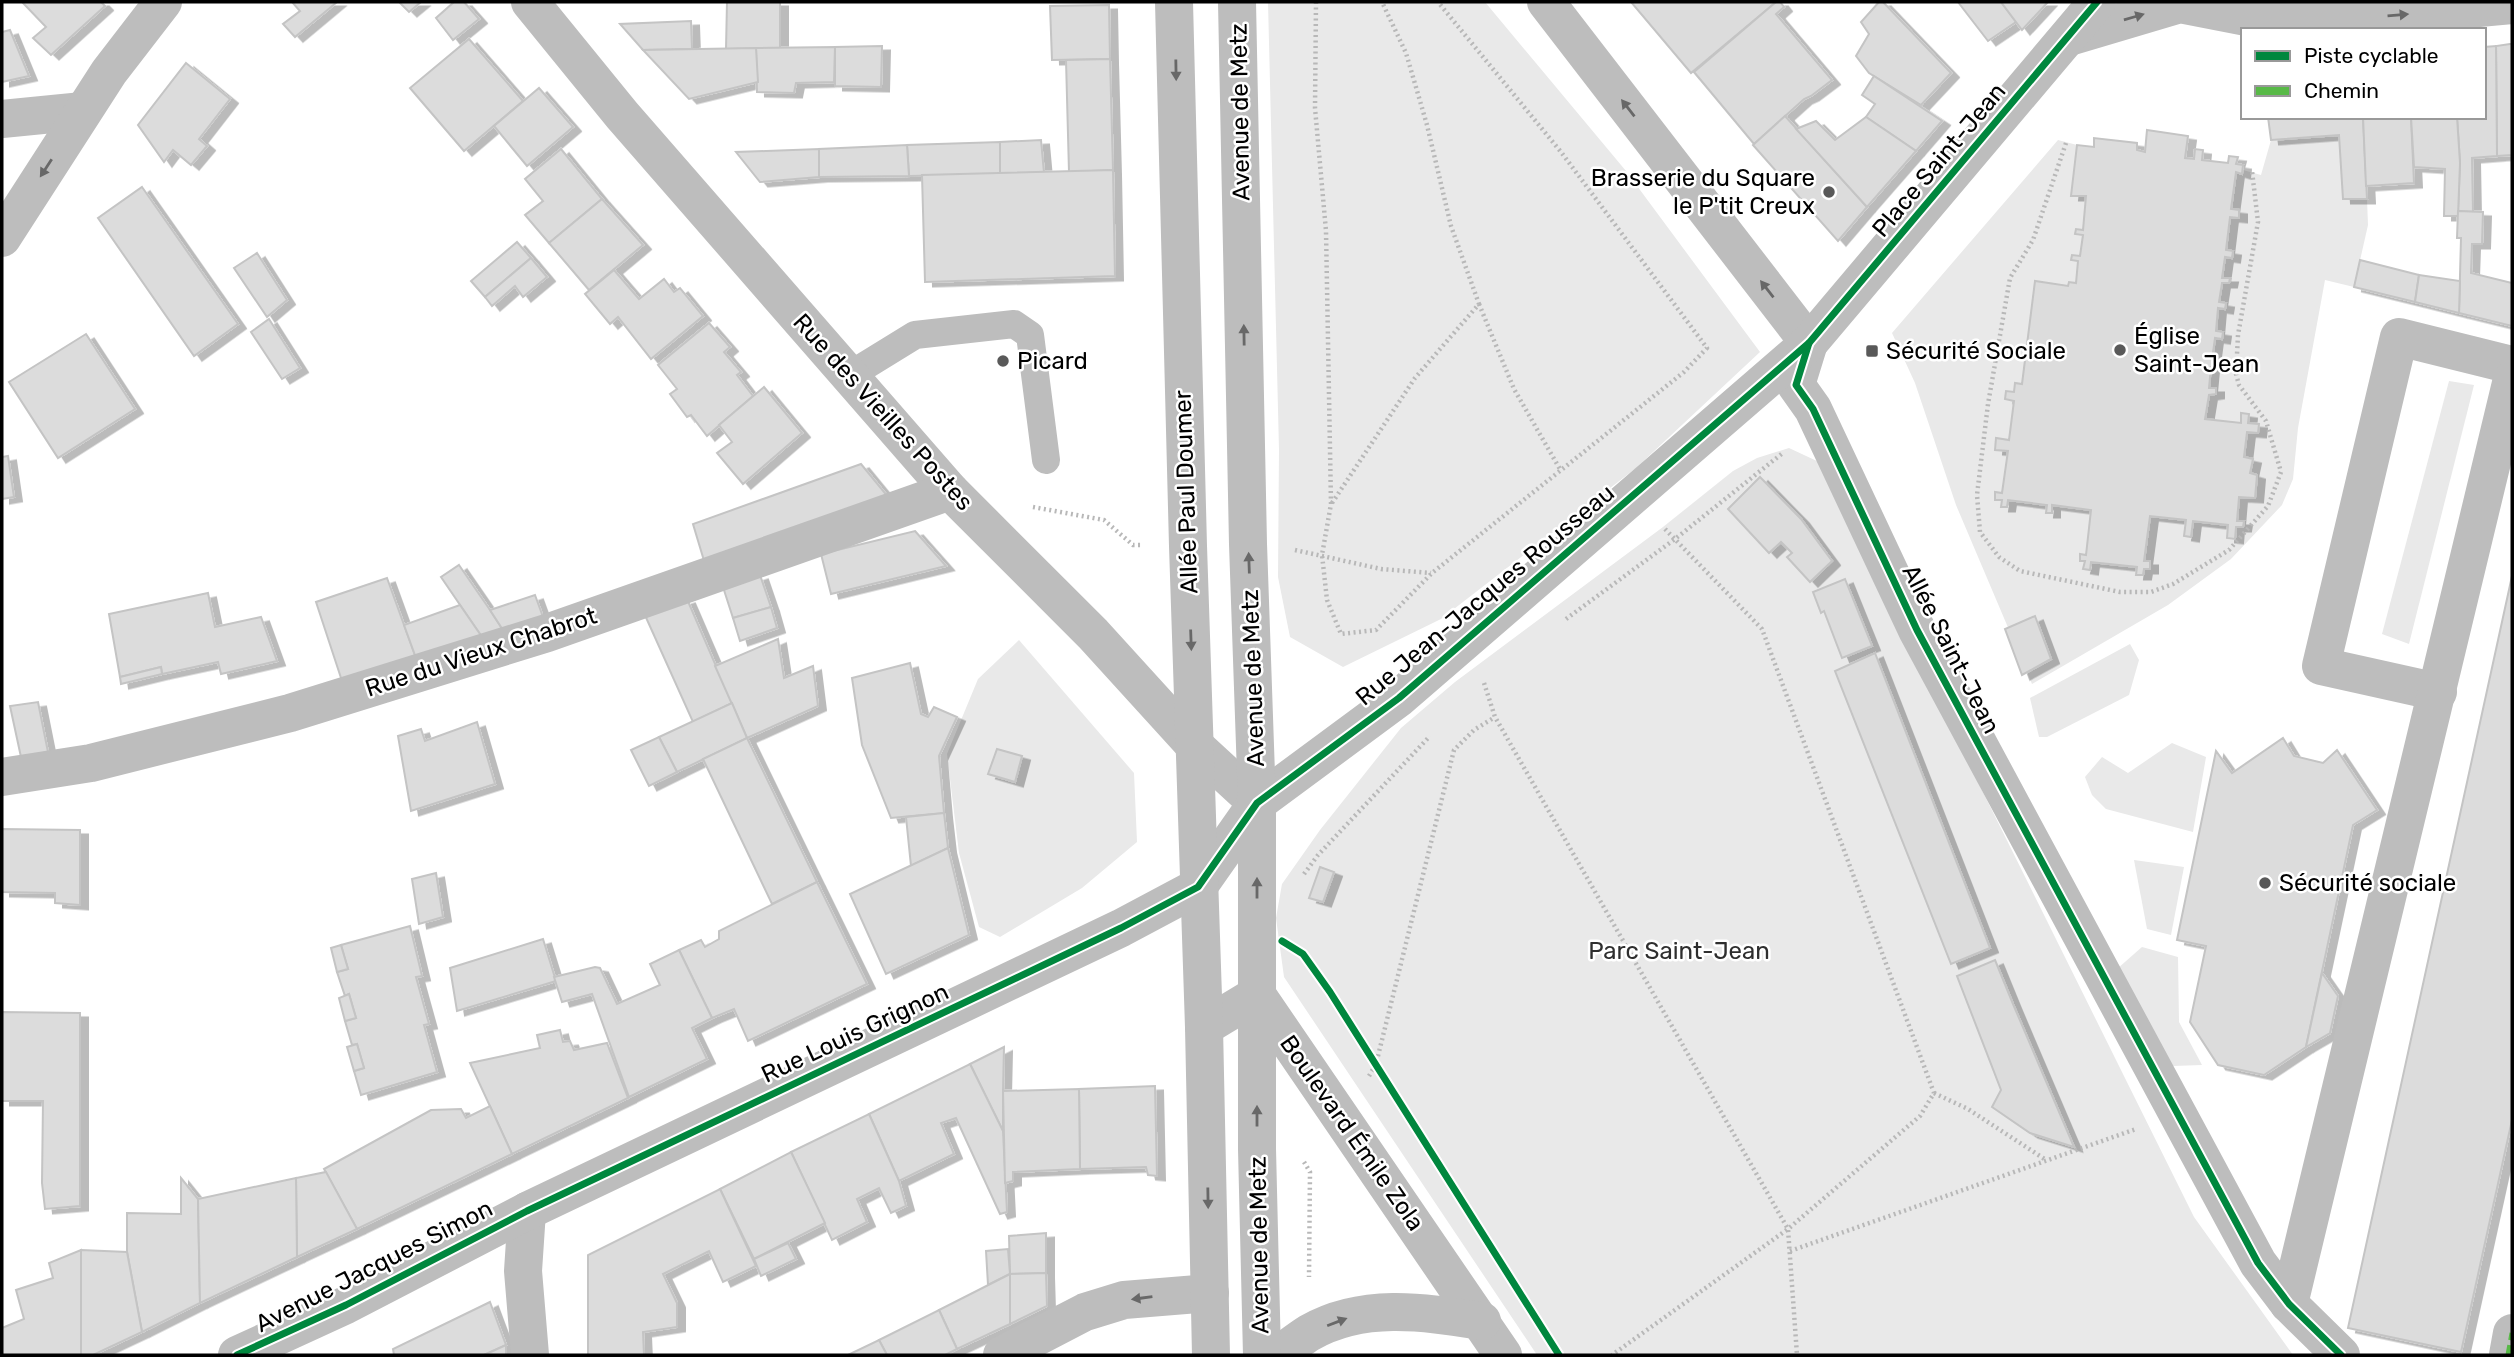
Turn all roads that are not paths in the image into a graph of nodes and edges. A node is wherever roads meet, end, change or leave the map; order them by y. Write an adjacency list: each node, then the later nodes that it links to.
1 (163, 2): 10 (street)
2 (530, 2): 15 (street, Rue des Vieilles Postes)
3 (1174, 2): 20 (street, Allée Paul Doumer, one-way to 20)
4 (1237, 2): 22 (street, Avenue de Metz, one-way to 4)
5 (1546, 2): 13 (street, one-way to 5)
6 (2097, 2): 9 (street, Place Saint-Jean)
7 (2512, 5): 8 (street, one-way to 7)
8 (2253, 10): 9 (street, one-way to 8)
9 (2069, 37): 13 (street, Place Saint-Jean)
10 (83, 111): 11 (street); 12 (street, one-way to 12)
11 (2, 119)
12 (2, 238)
13 (1809, 343): 22 (street, Rue Jean-Jacques Rousseau); 29 (street, Allée Saint-Jean)
14 (2512, 365): 19 (street)
15 (850, 375): 17 (lane); 18 (street, Rue des Vieilles Postes)
16 (2512, 379): 19 (street)
17 (1046, 460)
18 (950, 491): 20 (street, Rue des Vieilles Postes); 21 (street, Rue du Vieux Chabrot)
19 (2438, 692): 29 (street)
20 (1194, 745): 22 (street, Rue des Vieilles Postes); 23 (street, Allée Paul Doumer)
21 (2, 777)
22 (1257, 803): 23 (street, Rue Jean-Jacques Rousseau); 25 (street, Avenue de Metz, one-way to 22)
23 (1198, 887): 24 (street, Allée Paul Doumer); 27 (street, Rue Louis Grignon)
24 (1203, 983): 26 (street, Avenue de Metz)
25 (1257, 995): 26 (street); 30 (street, Boulevard Émile Zola); 36 (street, Avenue de Metz, one-way to 25)
26 (1204, 1027): 28 (street, Avenue de Metz, one-way to 28)
27 (527, 1211): 32 (street, Avenue Jacques Simon); 33 (street)
28 (1210, 1293): 34 (street, one-way to 34); 35 (street, Avenue de Metz)
29 (2289, 1304): 39 (street, Allée Saint-Jean)
30 (1482, 1321): 37 (street, one-way to 30); 38 (street, Boulevard Émile Zola)
31 (2512, 1334): 40 (street)
32 (237, 1355)
33 (530, 1355)
34 (1002, 1355)
35 (1211, 1355)
36 (1262, 1355)
37 (1278, 1355)
38 (1503, 1355)
39 (2341, 1355)
40 (2508, 1355)

